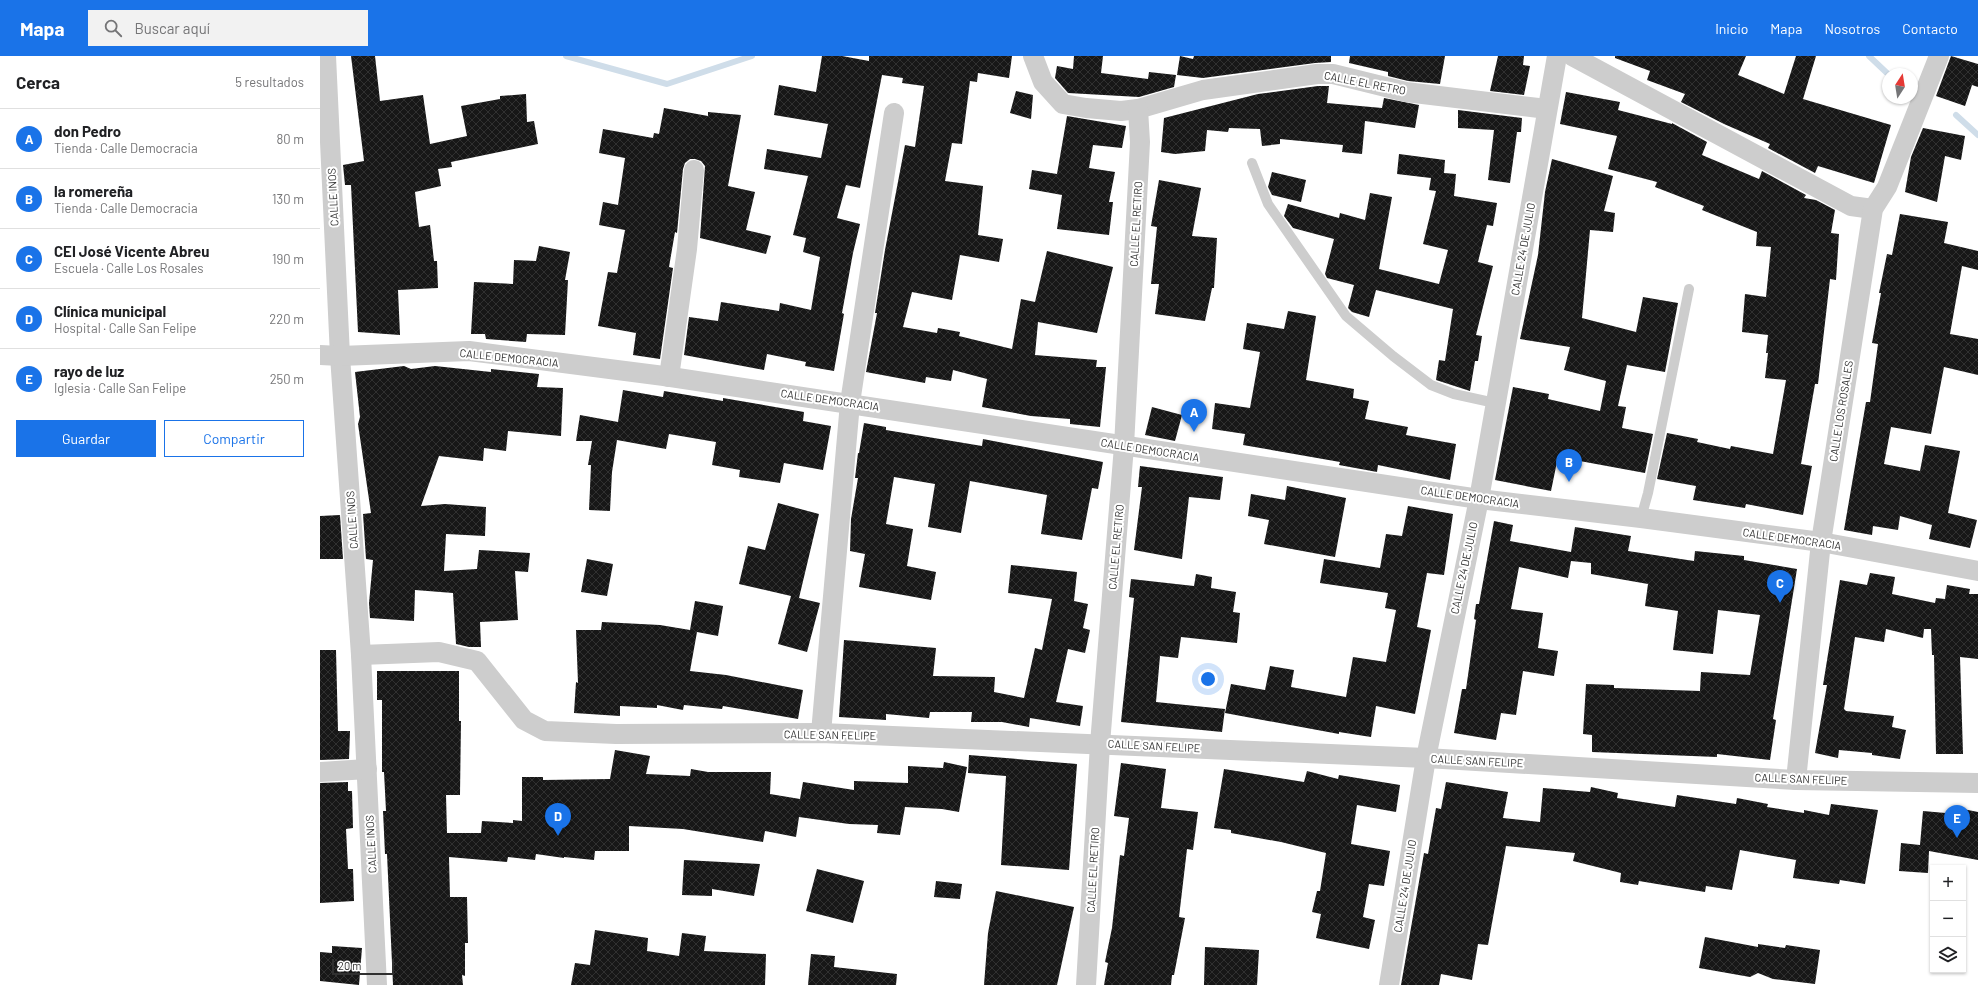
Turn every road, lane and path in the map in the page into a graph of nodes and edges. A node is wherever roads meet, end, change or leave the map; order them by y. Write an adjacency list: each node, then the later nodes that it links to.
1 (1033, 56): 6 (street, CALLE EL RETRO)
2 (1557, 56): 7 (street, CALLE 24 DE JULIO)
3 (1572, 56): 11 (street)
4 (1939, 56): 11 (street, CALLE LOS ROSALES)
5 (324, 63): 14 (street, CALLE INOS)
6 (1138, 109): 7 (street, CALLE EL RETRO); 18 (street, CALLE EL RETIRO)
7 (1547, 110): 17 (street, CALLE 24 DE JULIO)
8 (894, 113): 16 (street)
9 (1252, 163): 17 (lane)
10 (694, 170): 15 (street)
11 (1873, 209): 21 (street, CALLE LOS ROSALES)
12 (1689, 290): 20 (lane)
13 (320, 355): 14 (street, CALLE DEMOCRACIA)
14 (340, 356): 15 (street, CALLE DEMOCRACIA); 23 (street, CALLE INOS)
15 (669, 377): 16 (street, CALLE DEMOCRACIA)
16 (850, 403): 18 (street, CALLE DEMOCRACIA); 24 (street)
17 (1496, 403): 19 (street, CALLE 24 DE JULIO)
18 (1124, 446): 19 (street, CALLE DEMOCRACIA); 25 (street, CALLE EL RETIRO)
19 (1479, 499): 20 (street, CALLE DEMOCRACIA); 26 (street, CALLE 24 DE JULIO)
20 (1641, 518): 21 (street, CALLE DEMOCRACIA)
21 (1821, 542): 22 (street, CALLE DEMOCRACIA); 29 (street, CALLE LOS ROSALES)
22 (1978, 571)
23 (361, 655): 24 (street, CALLE SAN FELIPE); 27 (street, CALLE INOS)
24 (821, 733): 25 (street, CALLE SAN FELIPE)
25 (1100, 744): 26 (street, CALLE SAN FELIPE); 32 (street, CALLE EL RETIRO)
26 (1426, 758): 29 (street, CALLE SAN FELIPE); 33 (street, CALLE 24 DE JULIO)
27 (367, 769): 28 (street); 31 (street, CALLE INOS)
28 (320, 772)
29 (1796, 780): 30 (street, CALLE SAN FELIPE)
30 (1978, 783)
31 (378, 985)
32 (1086, 985)
33 (1389, 985)

